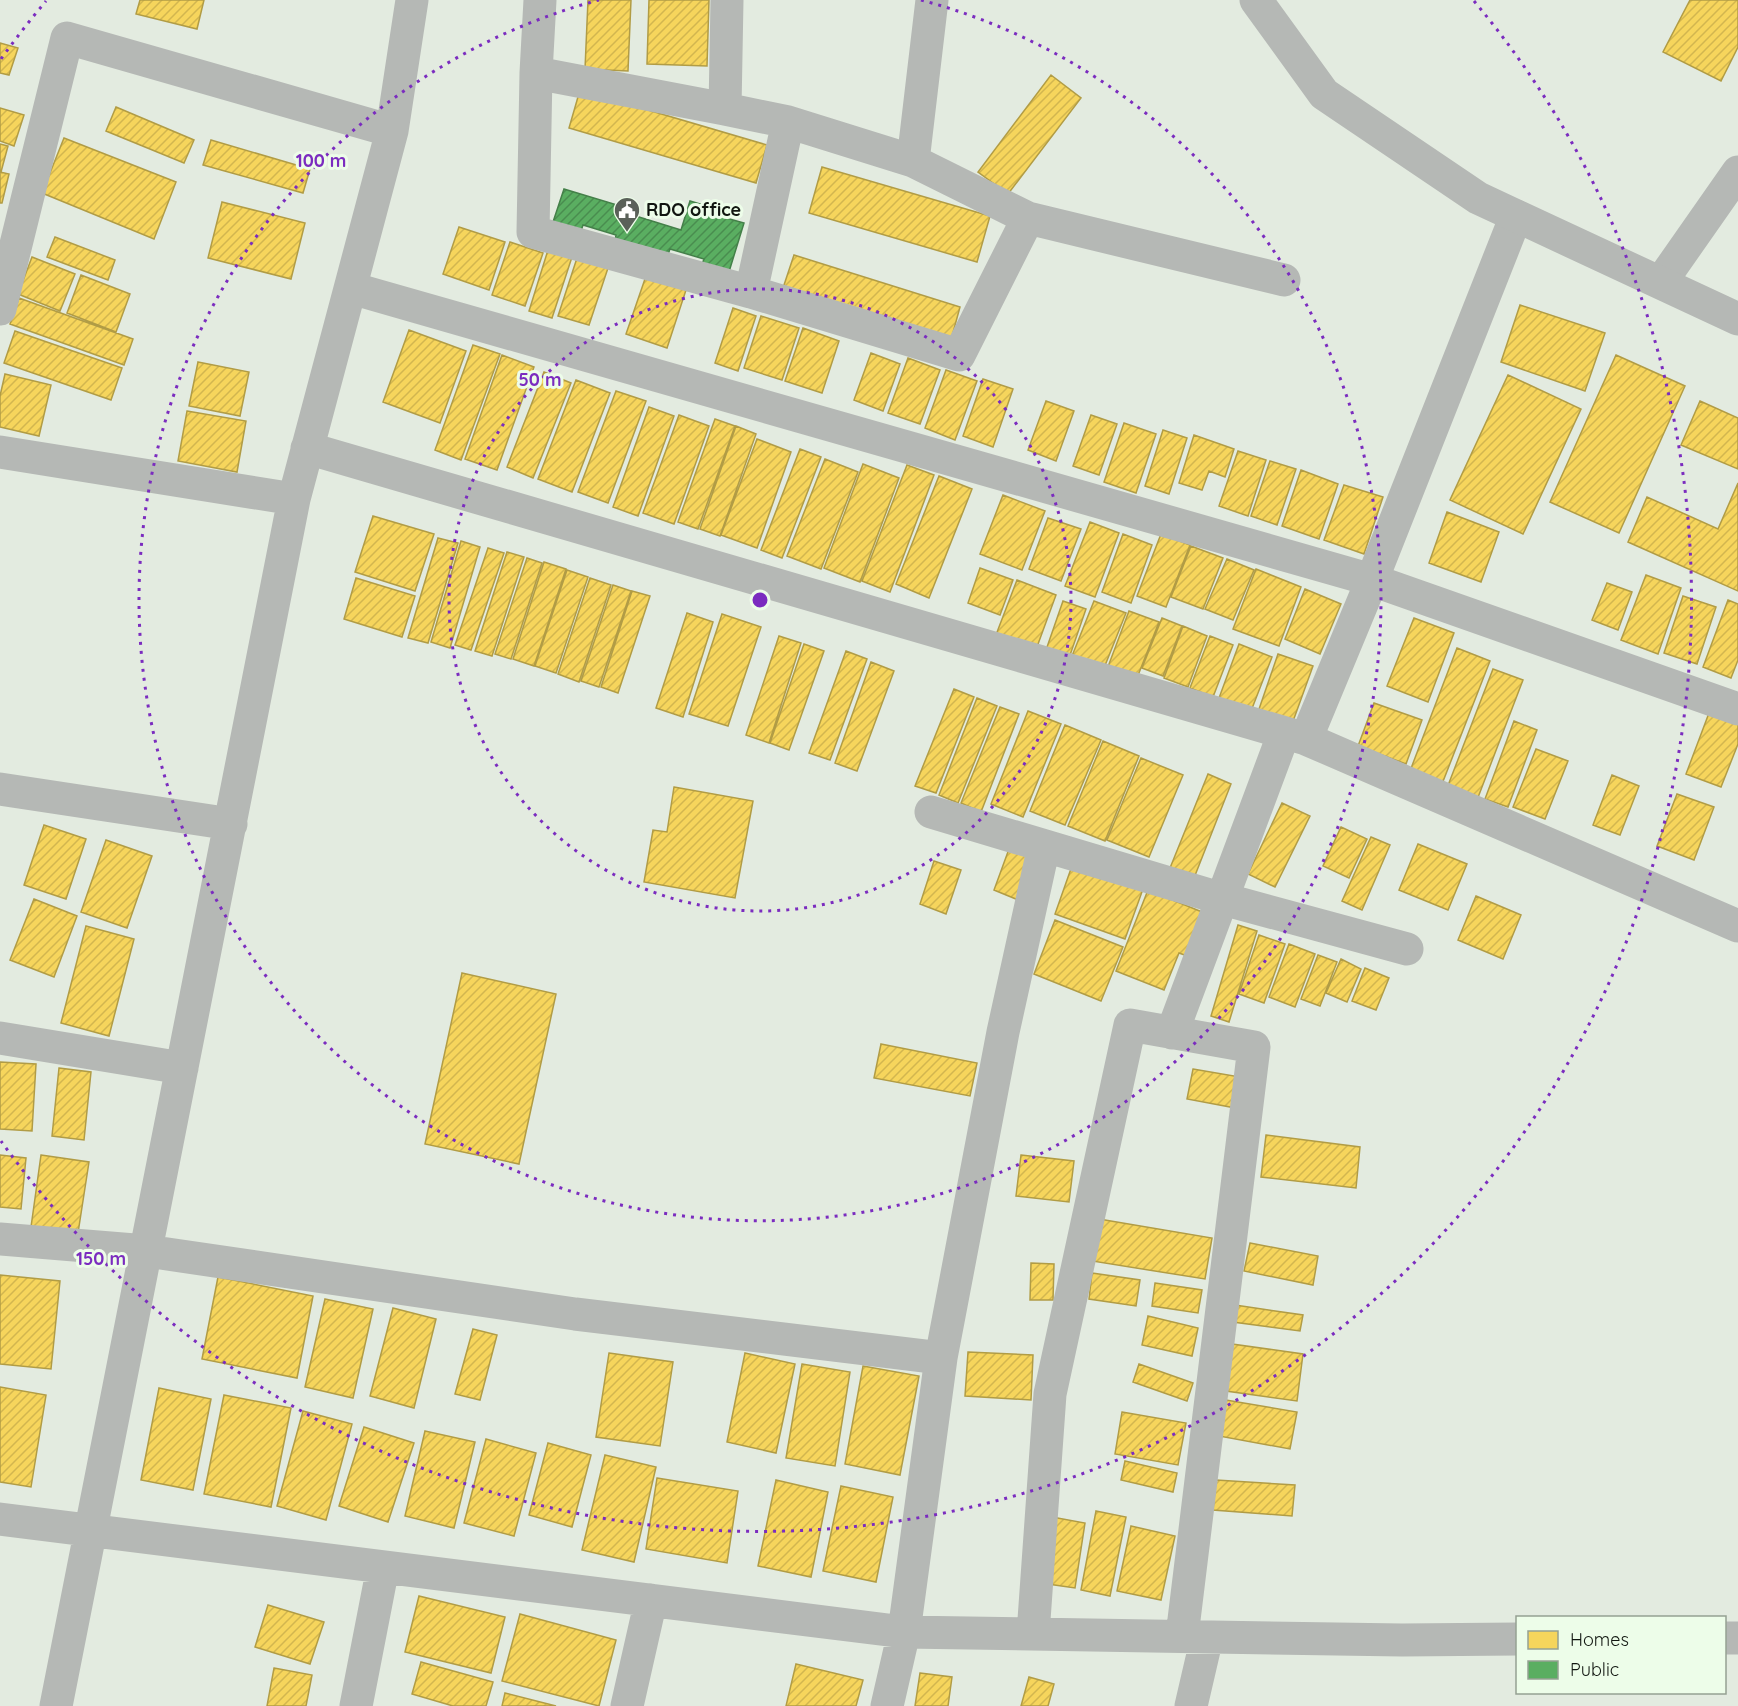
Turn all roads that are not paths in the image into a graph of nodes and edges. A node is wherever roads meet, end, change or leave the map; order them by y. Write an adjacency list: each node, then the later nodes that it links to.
1 (412, 0): 9 (street)
2 (540, 0): 6 (street)
3 (727, 0): 7 (street)
4 (933, 0): 10 (street)
5 (1256, 0): 12 (street)
6 (536, 73): 7 (street); 17 (street)
7 (725, 109): 8 (street)
8 (788, 122): 10 (street); 17 (street)
9 (392, 131): 16 (street); 18 (street)
10 (913, 161): 13 (street)
11 (1738, 172): 15 (street)
12 (1516, 216): 15 (street); 23 (street)
13 (1028, 218): 14 (street); 17 (street)
14 (1284, 280)
15 (1660, 282): 19 (street)
16 (351, 288): 20 (street); 23 (street)
17 (751, 292)
18 (0, 309)
19 (1738, 319)
20 (307, 448): 22 (street); 25 (street)
21 (0, 452): 22 (street)
22 (294, 500): 28 (street)
23 (1372, 580): 24 (street); 25 (street)
24 (1738, 709)
25 (1295, 736): 30 (street); 31 (street)
26 (0, 789): 28 (street)
27 (931, 812): 29 (street)
28 (231, 824): 35 (street)
29 (1044, 846): 30 (street); 38 (street)
30 (1223, 899): 32 (street); 33 (street)
31 (1738, 926)
32 (1407, 949)
33 (1172, 1033): 44 (street); 45 (street)
34 (0, 1038): 35 (street)
35 (182, 1068): 37 (street)
36 (0, 1239): 37 (street)
37 (147, 1251): 38 (street); 40 (street)
38 (941, 1358): 43 (street)
39 (0, 1519): 40 (street)
40 (92, 1530): 41 (street); 47 (street)
41 (383, 1567): 42 (street); 48 (street)
42 (651, 1600): 43 (street); 49 (street)
43 (904, 1632): 44 (street); 50 (street)
44 (1033, 1634): 45 (street)
45 (1194, 1637): 46 (street); 51 (street)
46 (1516, 1639)
47 (56, 1706)
48 (356, 1706)
49 (627, 1706)
50 (887, 1706)
51 (1191, 1706)

